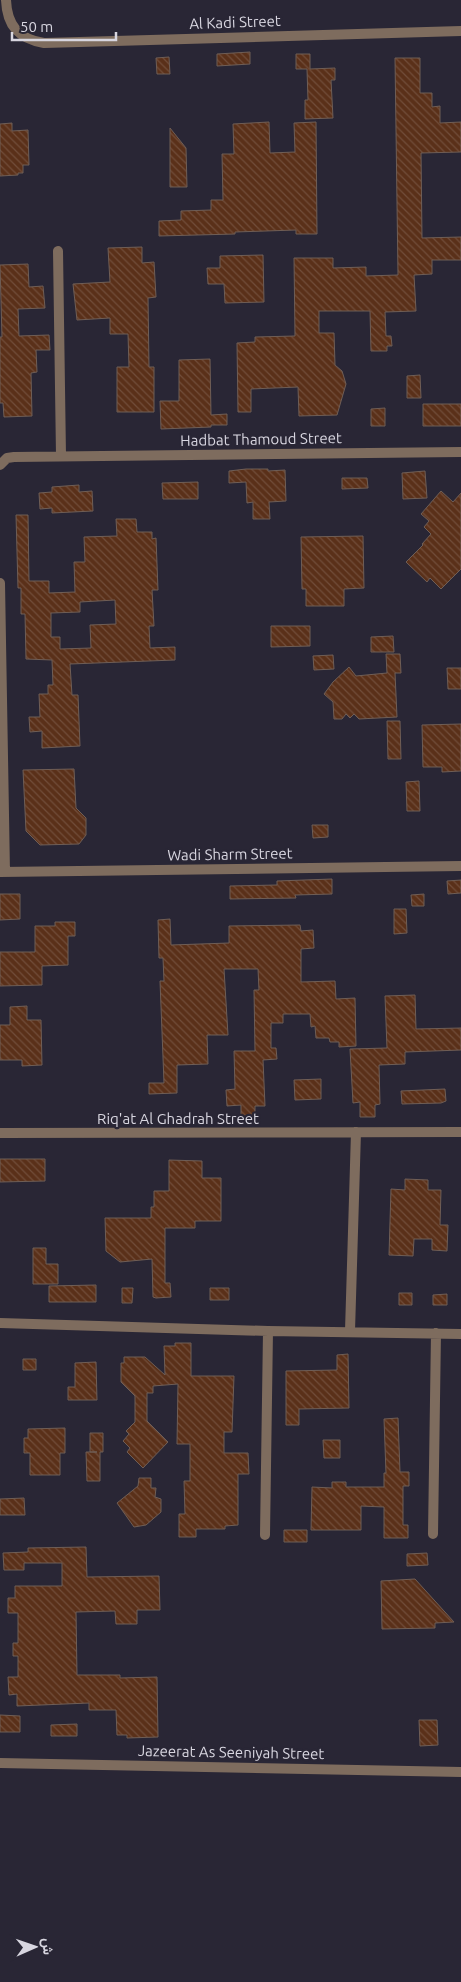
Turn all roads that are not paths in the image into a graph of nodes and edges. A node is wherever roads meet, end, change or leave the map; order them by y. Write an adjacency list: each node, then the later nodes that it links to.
1 (6, 0): 2 (street, Al Kadi Street)
2 (461, 31)
3 (58, 250): 5 (street)
4 (461, 452): 5 (street, Hadbat Thamoud Street)
5 (61, 456): 6 (street, Hadbat Thamoud Street)
6 (0, 465)
7 (0, 583): 9 (street)
8 (461, 866): 9 (street, Wadi Sharm Street)
9 (2, 872)
10 (356, 1132): 11 (street, Riq'at Al Ghadrah Street); 12 (street, Riq'at Al Ghadrah Street); 15 (street)
11 (461, 1132)
12 (0, 1133)
13 (0, 1323): 14 (street)
14 (268, 1331): 15 (street); 19 (street)
15 (350, 1331): 16 (street)
16 (436, 1333): 17 (street); 18 (street)
17 (461, 1334)
18 (433, 1534)
19 (265, 1536)
20 (0, 1763): 21 (street, Jazeerat As Seeniyah Street)
21 (461, 1772)

